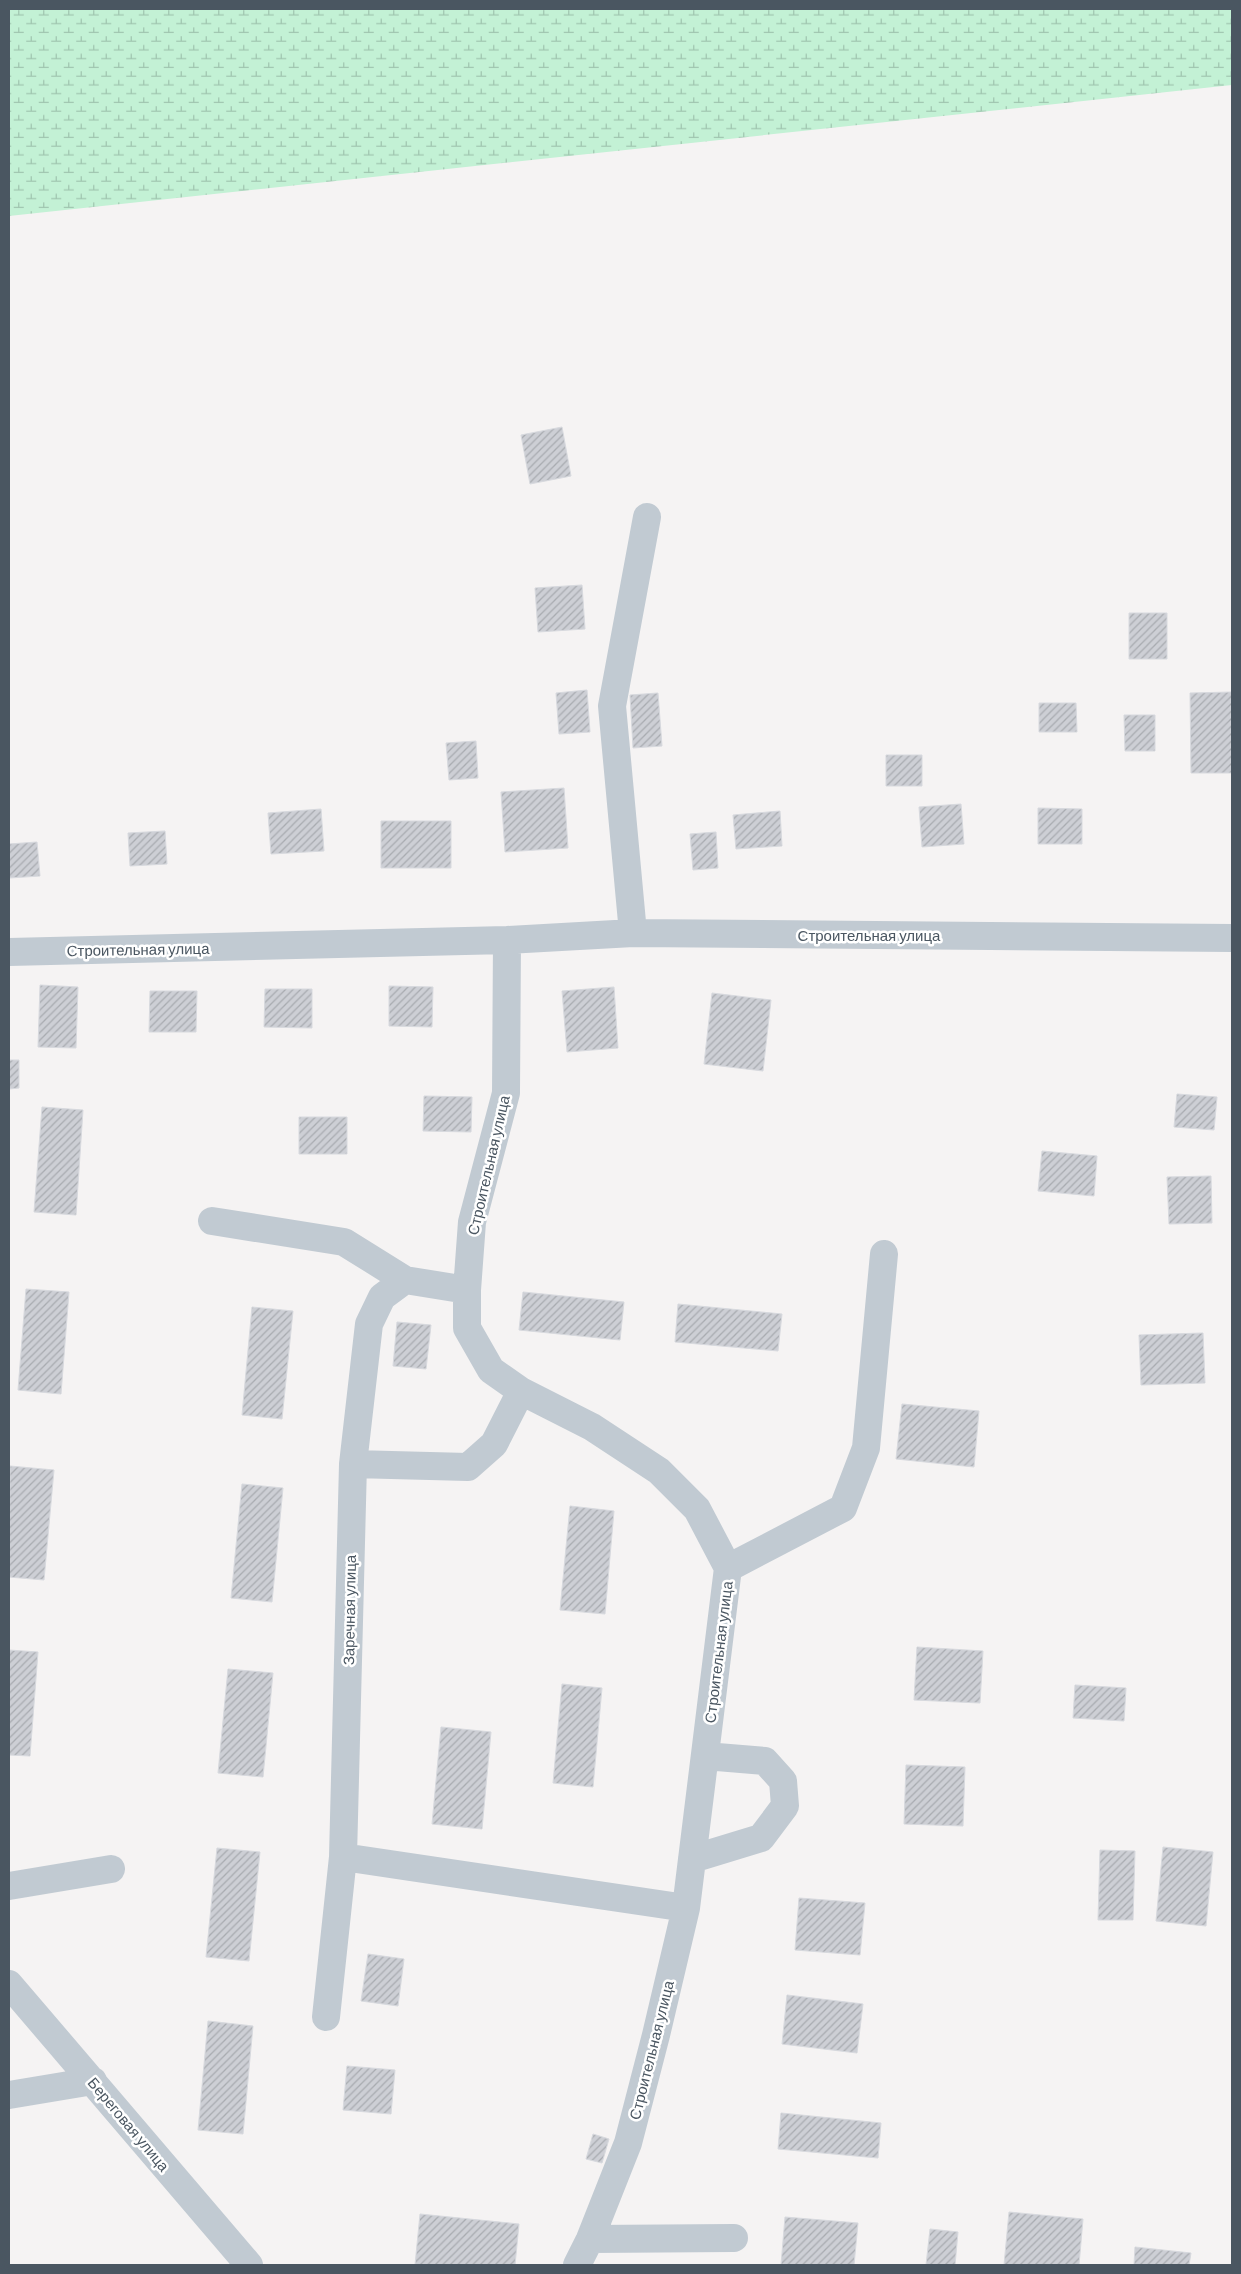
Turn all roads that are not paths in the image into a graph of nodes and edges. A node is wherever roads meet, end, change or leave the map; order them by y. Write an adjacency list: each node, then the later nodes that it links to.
1 (647, 517): 2 (street)
2 (633, 933): 3 (street, Строительная улица); 4 (street, Строительная улица)
3 (1232, 938)
4 (506, 940): 5 (street, Строительная улица); 9 (street, Строительная улица)
5 (9, 952)
6 (212, 1221): 8 (street)
7 (884, 1254): 12 (street)
8 (406, 1280): 9 (street); 11 (street, Заречная улица)
9 (467, 1290): 10 (street, Строительная улица)
10 (521, 1390): 11 (street); 12 (street, Строительная улица)
11 (353, 1464): 14 (street, Заречная улица)
12 (728, 1568): 13 (street, Строительная улица)
13 (704, 1756): 15 (street, Строительная улица); 15 (street)
14 (343, 1857): 18 (street); 20 (street, Заречная улица)
15 (692, 1859): 18 (street, Строительная улица)
16 (111, 1869): 17 (street)
17 (9, 1886)
18 (686, 1908): 24 (street, Строительная улица)
19 (9, 1984): 21 (street, Береговая улица)
20 (326, 2017)
21 (93, 2081): 22 (street); 25 (street, Береговая улица)
22 (9, 2094)
23 (734, 2238): 24 (street)
24 (590, 2239): 26 (street, Строительная улица)
25 (249, 2265)
26 (577, 2265)

